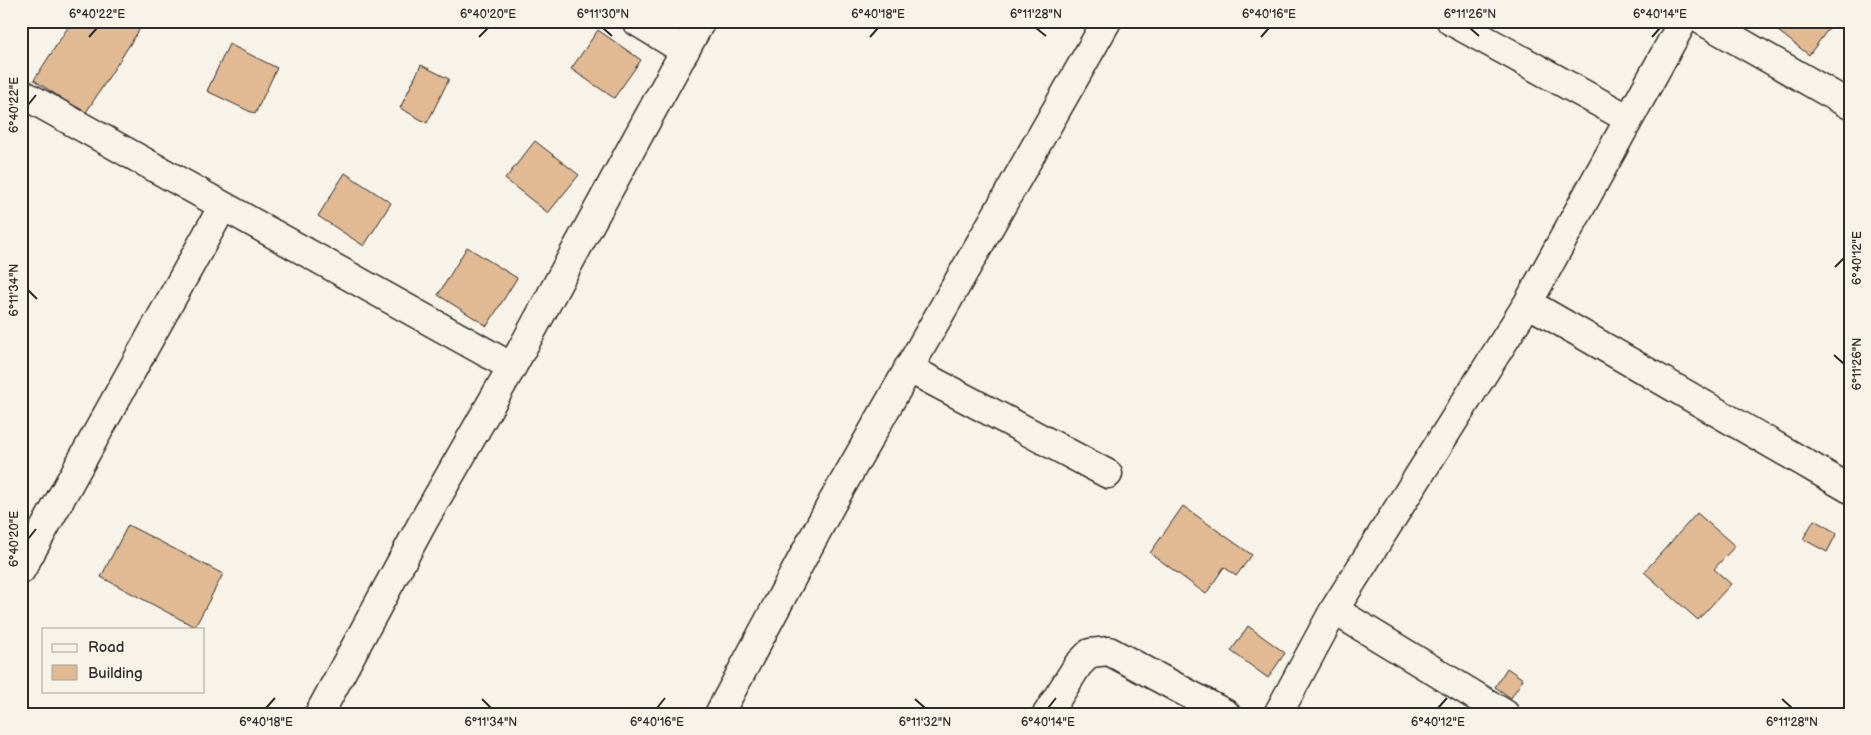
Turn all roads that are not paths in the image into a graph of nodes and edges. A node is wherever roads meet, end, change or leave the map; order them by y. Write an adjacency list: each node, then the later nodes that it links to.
1 (636, 21): 7 (street)
2 (702, 21): 7 (street)
3 (1107, 21): 14 (street)
4 (1451, 21): 10 (street)
5 (1683, 21): 10 (street)
6 (1703, 21): 9 (street)
7 (685, 51): 13 (street)
8 (21, 93): 11 (street)
9 (1850, 105)
10 (1629, 120): 12 (street)
11 (223, 206): 13 (street); 17 (street)
12 (1528, 303): 16 (street); 18 (street)
13 (512, 367): 19 (street)
14 (908, 368): 15 (street); 20 (street)
15 (1108, 474)
16 (1850, 489)
17 (21, 570)
18 (1334, 610): 23 (street); 24 (street)
19 (319, 714)
20 (719, 714)
21 (1047, 714): 22 (street)
22 (1226, 714)
23 (1278, 714)
24 (1505, 714)

